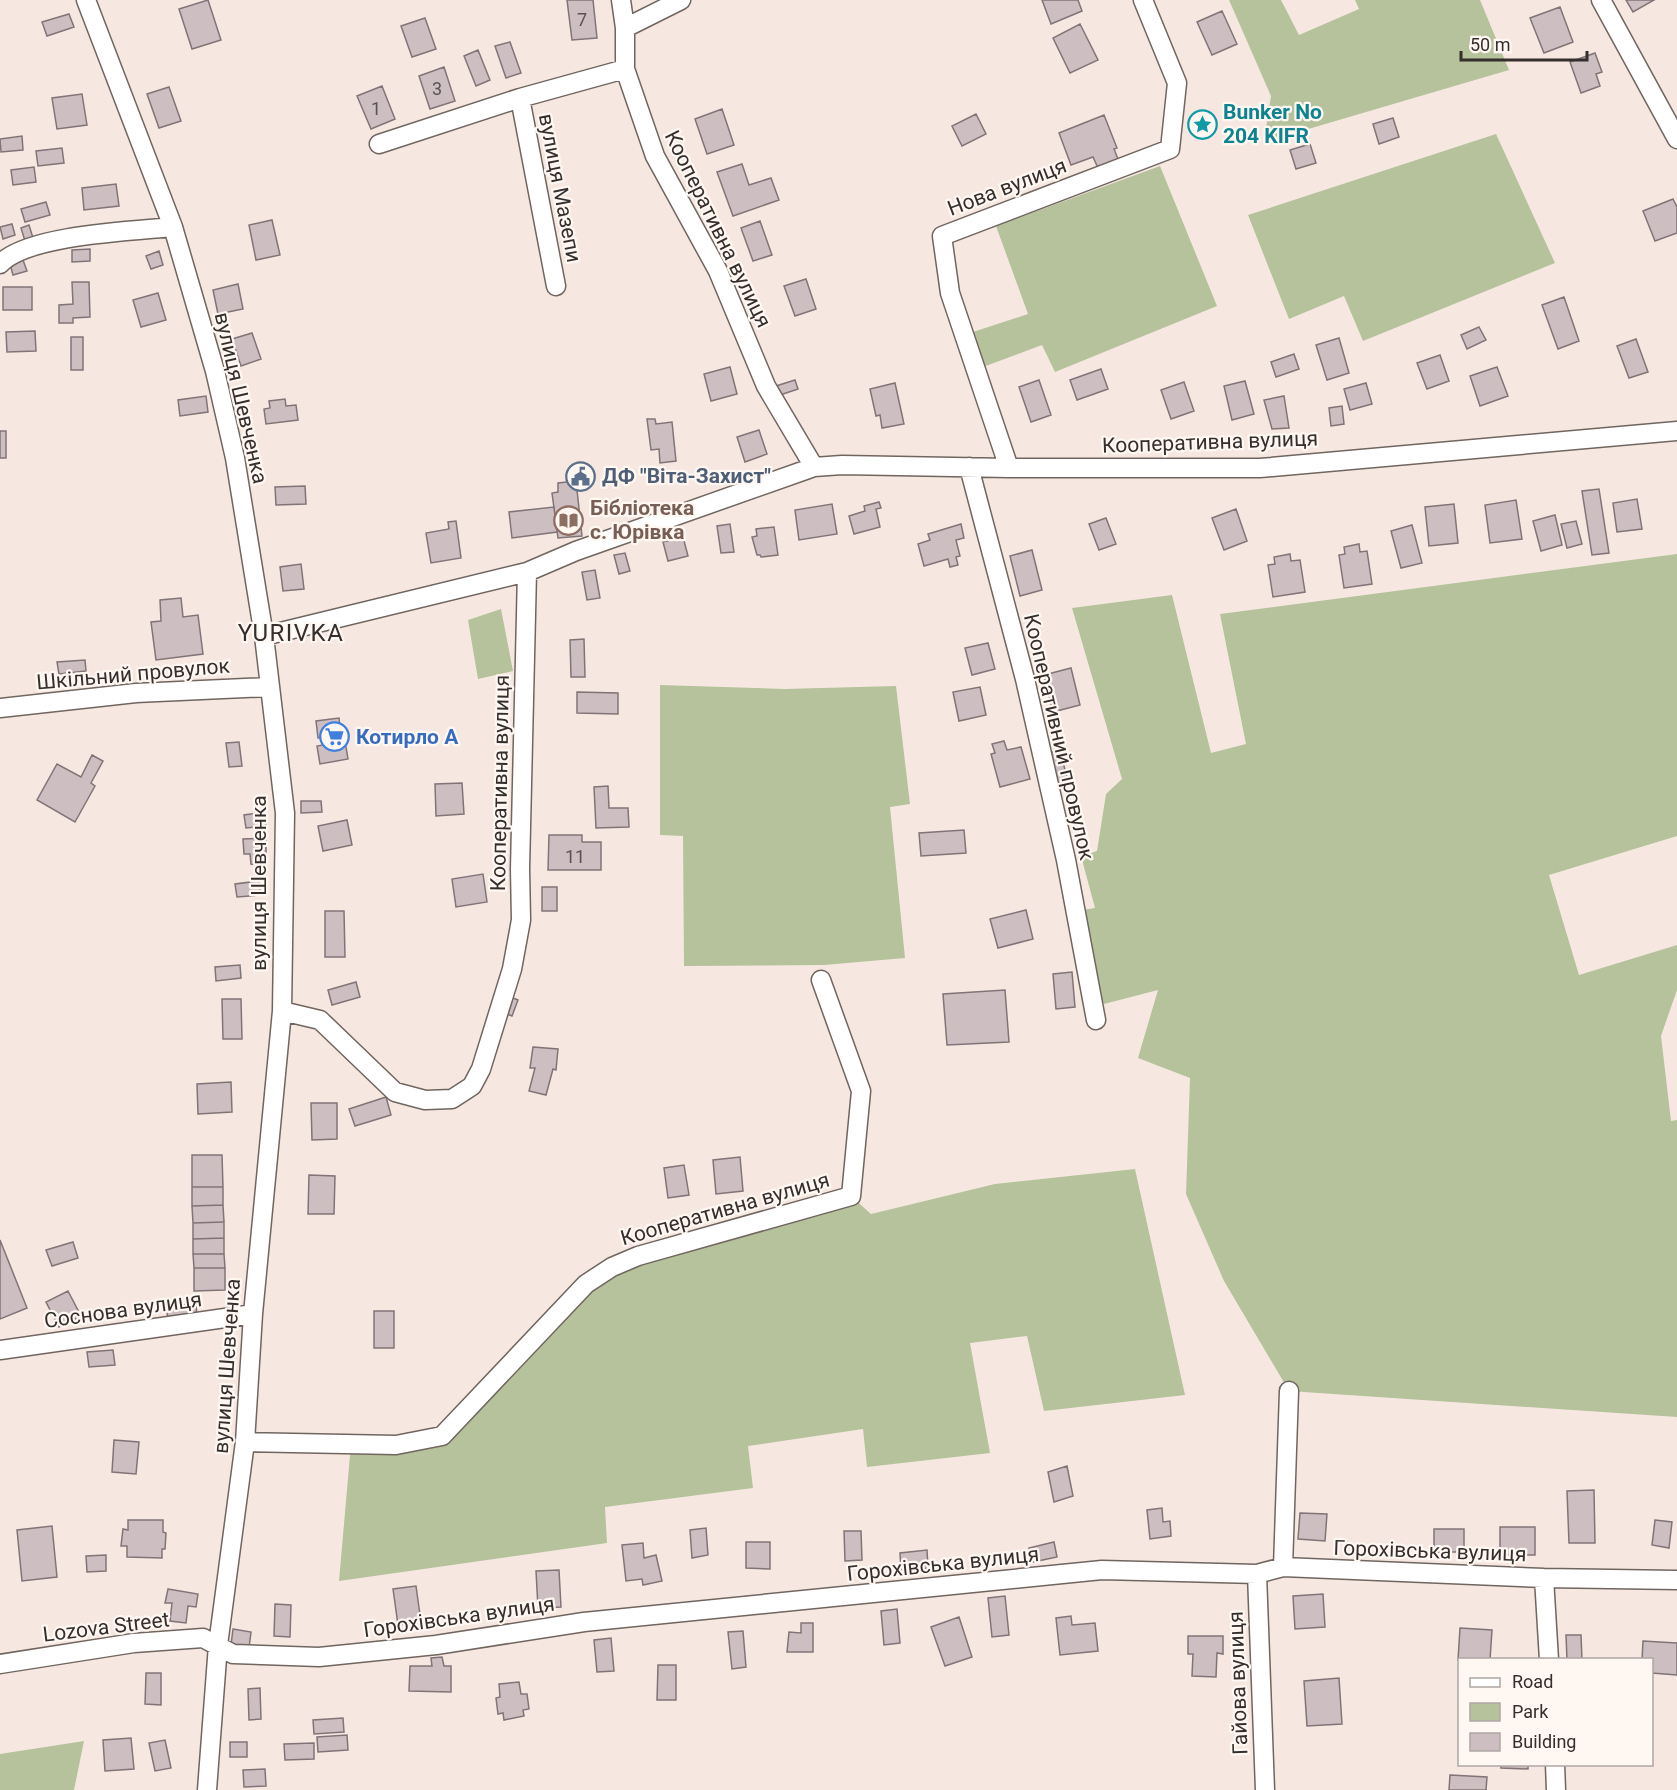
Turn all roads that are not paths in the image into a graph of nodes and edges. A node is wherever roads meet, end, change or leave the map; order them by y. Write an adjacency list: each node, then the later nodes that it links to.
1 (86, 0): 11 (street, вулиця Шевченка)
2 (621, 0): 6 (street)
3 (681, 0): 6 (street)
4 (1143, 0): 17 (street, Нова вулиця)
5 (1601, 0): 9 (street)
6 (625, 28): 7 (street)
7 (625, 69): 8 (street, вулиця Мазепи); 15 (street, Кооперативна вулиця)
8 (520, 98): 10 (street, вулиця Мазепи); 13 (street, вулиця Мазепи)
9 (1677, 138)
10 (379, 144)
11 (173, 227): 12 (street); 19 (street, вулиця Шевченка)
12 (0, 264)
13 (556, 286)
14 (1677, 431): 17 (street, Кооперативна вулиця)
15 (814, 467): 16 (street, Кооперативна вулиця); 18 (street, Кооперативна вулиця)
16 (969, 467): 17 (street, Кооперативна вулиця); 24 (street, Кооперативний провулок)
17 (1009, 468)
18 (527, 572): 19 (street, Кооперативна вулиця); 23 (street, Кооперативна вулиця)
19 (264, 636): 20 (street, вулиця Шевченка)
20 (269, 687): 21 (street, Шкільний провулок); 23 (street, вулиця Шевченка)
21 (0, 708)
22 (821, 980): 28 (street, Кооперативна вулиця)
23 (282, 1011): 25 (street, вулиця Шевченка)
24 (1096, 1020)
25 (253, 1314): 26 (street, Соснова вулиця); 28 (street, вулиця Шевченка)
26 (0, 1350)
27 (1289, 1391): 29 (street)
28 (245, 1442): 33 (street, вулиця Шевченка)
29 (1283, 1567): 30 (street, Горохівська вулиця); 31 (street, Горохівська вулиця)
30 (1257, 1574): 33 (street, Горохівська вулиця); 38 (street, Гайова вулиця)
31 (1544, 1578): 32 (street, Горохівська вулиця); 34 (street)
32 (1677, 1580)
33 (218, 1645): 35 (street, Lozova Street); 37 (street, вулиця Шевченка)
34 (1549, 1658)
35 (0, 1664)
36 (1555, 1766): 39 (street)
37 (207, 1790)
38 (1265, 1790)
39 (1556, 1790)

